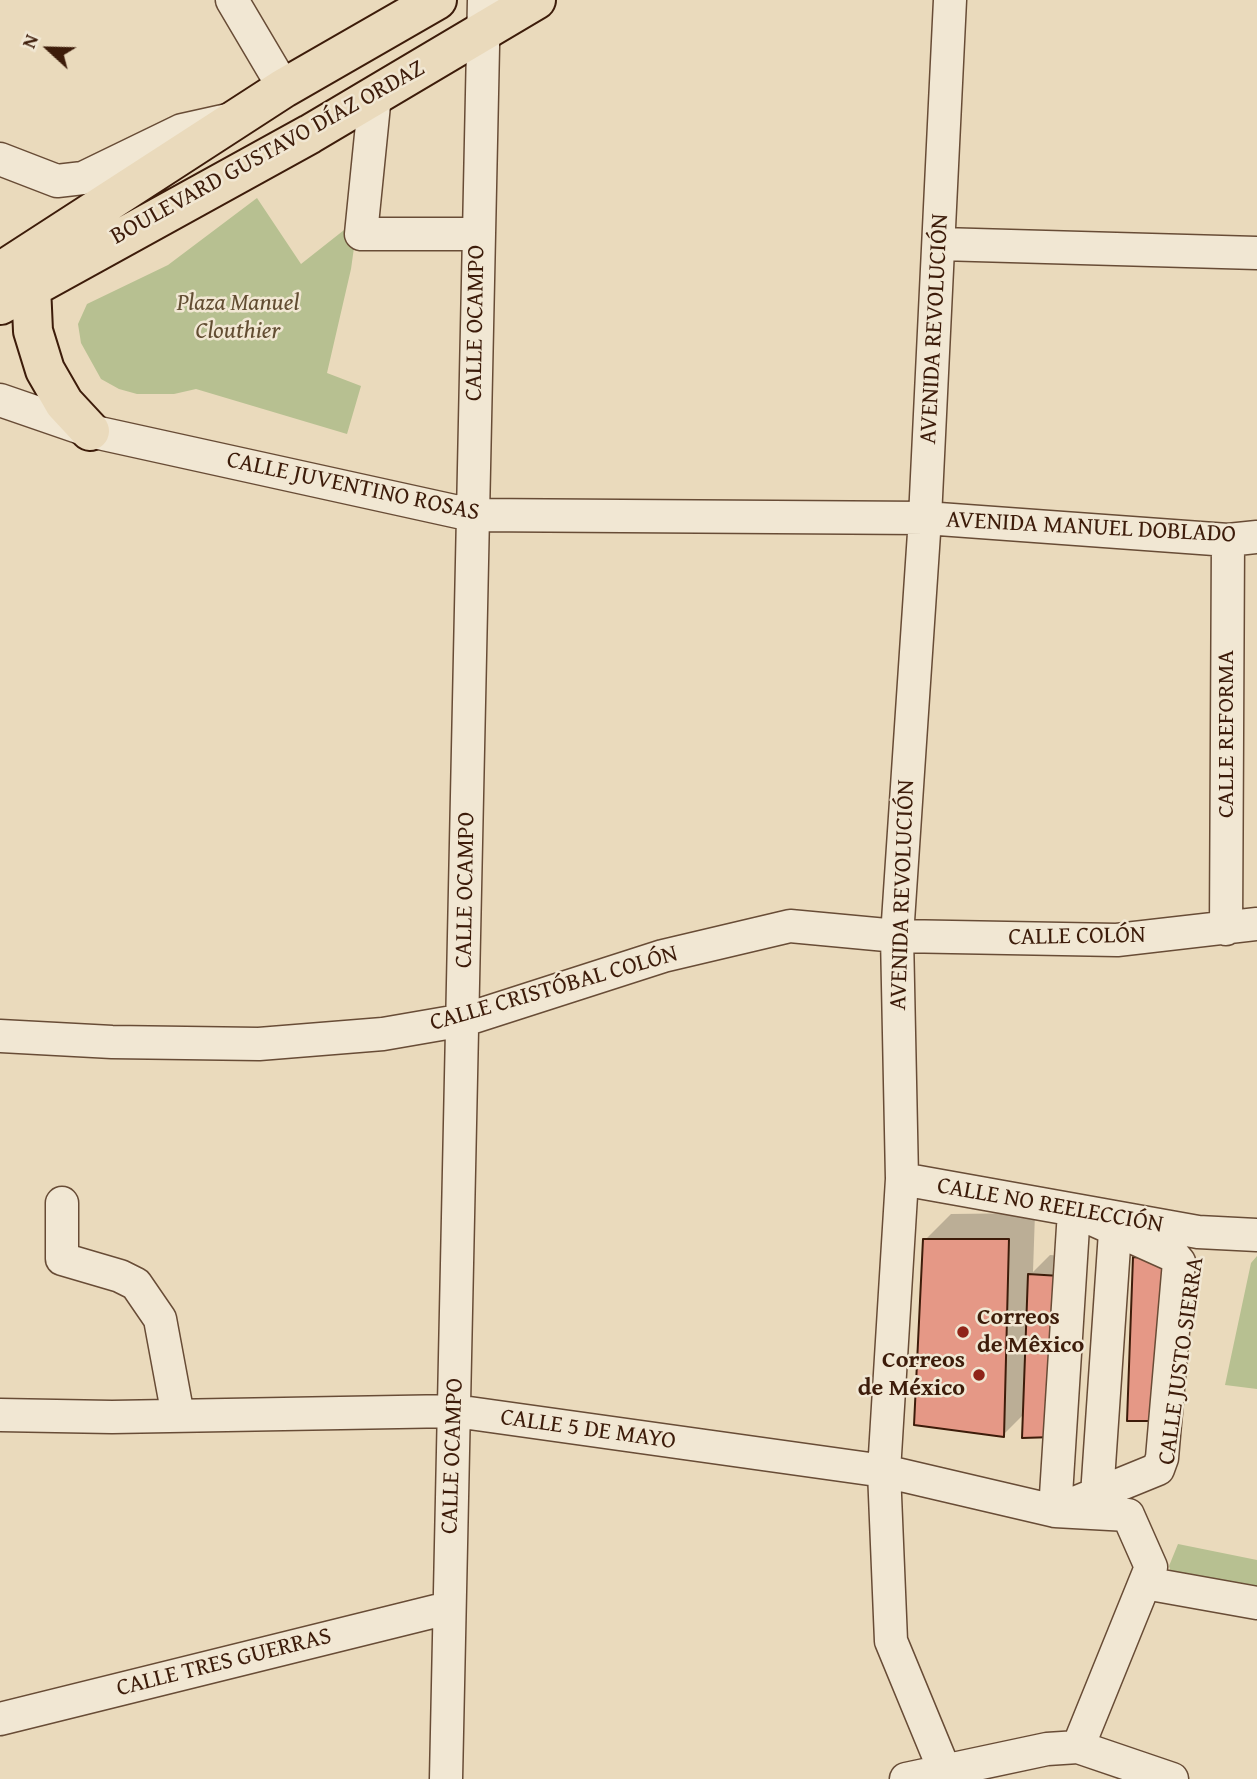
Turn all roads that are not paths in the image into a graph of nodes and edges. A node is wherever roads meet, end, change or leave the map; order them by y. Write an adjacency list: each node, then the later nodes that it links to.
1 (232, 0): 6 (street)
2 (536, 0): 5 (main road, BOULEVARD GUSTAVO DÍAZ ORDAZ)
3 (950, 0): 11 (street, AVENIDA REVOLUCIÓN)
4 (428, 2): 6 (main road, BOULEVARD GUSTAVO DÍAZ ORDAZ)
5 (482, 16): 7 (main road, BOULEVARD GUSTAVO DÍAZ ORDAZ); 10 (street, CALLE OCAMPO)
6 (284, 88): 8 (main road, BOULEVARD GUSTAVO DÍAZ ORDAZ)
7 (375, 95): 10 (street); 13 (main road, BOULEVARD GUSTAVO DÍAZ ORDAZ)
8 (237, 118): 9 (street); 13 (main road, BOULEVARD GUSTAVO DÍAZ ORDAZ)
9 (0, 159)
10 (477, 234): 16 (street, CALLE OCAMPO)
11 (940, 244): 12 (street); 17 (street, AVENIDA REVOLUCIÓN)
12 (1257, 253)
13 (10, 288): 15 (main road)
14 (0, 400): 15 (street, CALLE JUVENTINO ROSAS)
15 (90, 431): 16 (street, CALLE JUVENTINO ROSAS)
16 (472, 516): 17 (street, CALLE JUVENTINO ROSAS); 22 (street, CALLE OCAMPO)
17 (925, 518): 18 (street, AVENIDA MANUEL DOBLADO); 21 (street, AVENIDA REVOLUCIÓN)
18 (1243, 538): 20 (street, CALLE REFORMA)
19 (1257, 924): 20 (street, CALLE COLÓN)
20 (1226, 929): 21 (street, CALLE COLÓN)
21 (897, 936): 22 (street, CALLE CRISTÓBAL COLÓN); 24 (street, AVENIDA REVOLUCIÓN)
22 (464, 1020): 23 (street, CALLE CRISTÓBAL COLÓN); 30 (street, CALLE OCAMPO)
23 (0, 1036)
24 (902, 1179): 26 (street, CALLE NO REELECCIÓN); 33 (street, AVENIDA REVOLUCIÓN)
25 (62, 1203): 32 (street)
26 (1074, 1211): 27 (street); 28 (street, CALLE NO REELECCIÓN); 35 (street)
27 (1115, 1232): 34 (street); 34 (street)
28 (1198, 1232): 29 (street, CALLE NO REELECCIÓN); 36 (street, CALLE JUSTO SIERRA)
29 (1257, 1235)
30 (455, 1411): 32 (street, CALLE 5 DE MAYO); 33 (street, CALLE 5 DE MAYO); 39 (street, CALLE OCAMPO)
31 (0, 1415): 32 (street, CALLE 5 DE MAYO)
32 (178, 1416)
33 (884, 1471): 35 (street, CALLE 5 DE MAYO); 42 (street, AVENIDA REVOLUCIÓN)
34 (1097, 1495): 35 (street)
35 (1055, 1511): 36 (street, CALLE 5 DE MAYO)
36 (1128, 1515): 37 (street)
37 (1145, 1583): 38 (street); 41 (street)
38 (1257, 1603)
39 (449, 1608): 40 (street, CALLE TRES GUERRAS); 43 (street, CALLE OCAMPO)
40 (0, 1719)
41 (1078, 1747): 42 (street); 45 (street)
42 (945, 1774): 44 (street)
43 (446, 1779)
44 (906, 1779)
45 (1172, 1779)

